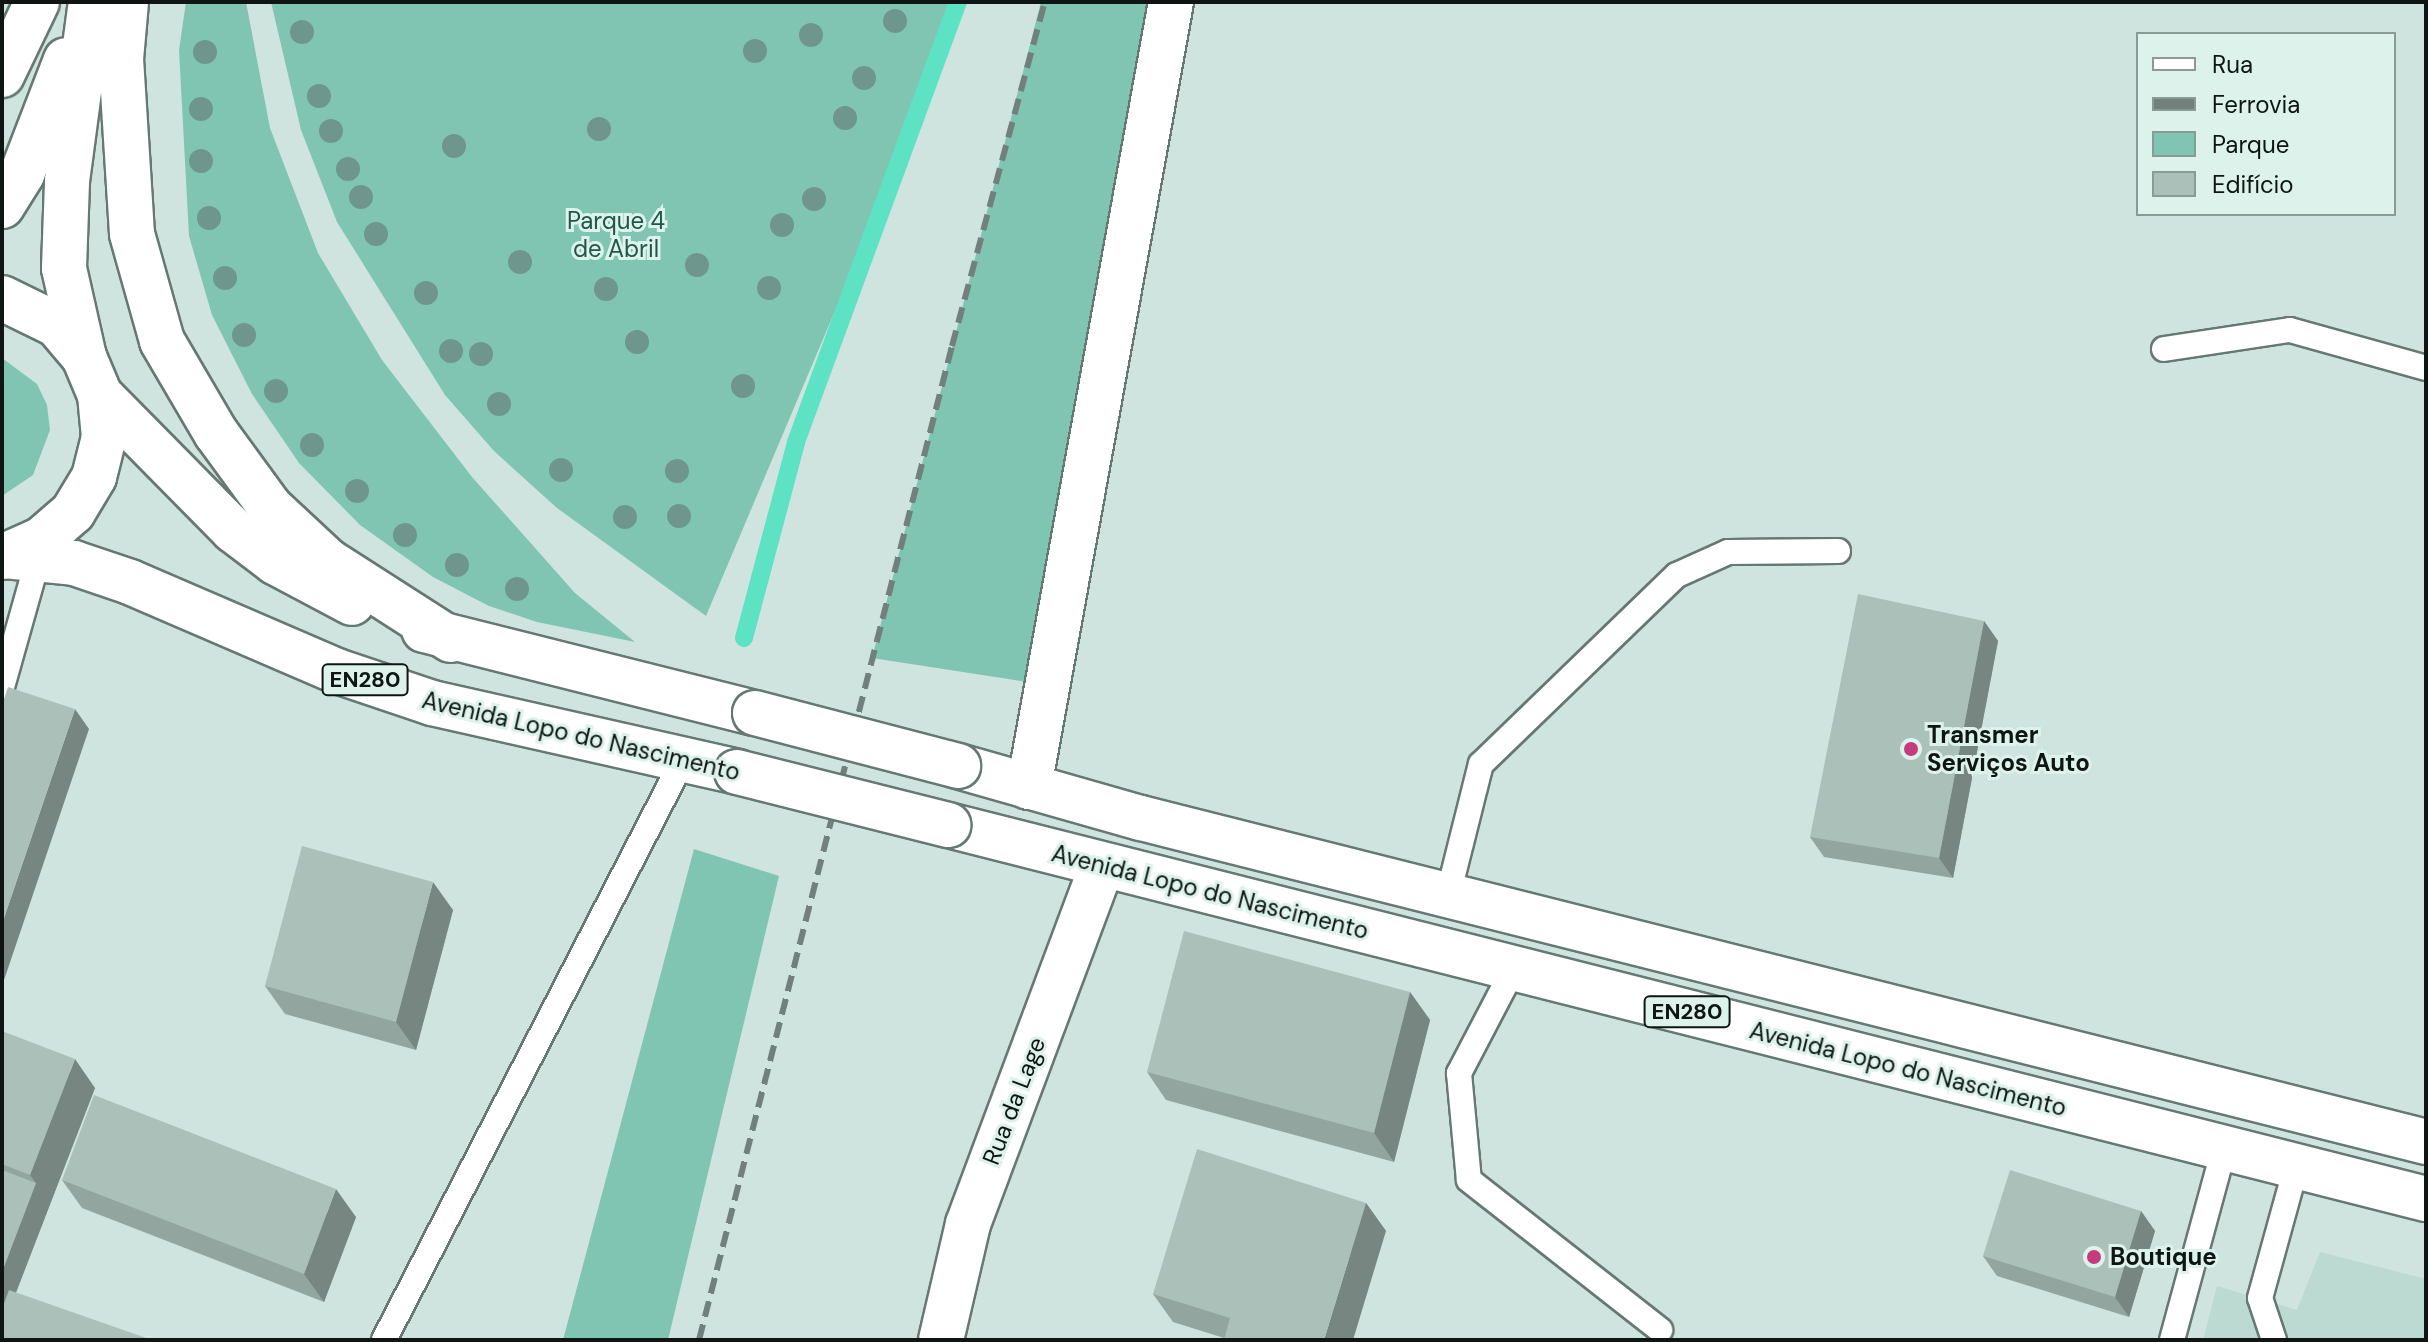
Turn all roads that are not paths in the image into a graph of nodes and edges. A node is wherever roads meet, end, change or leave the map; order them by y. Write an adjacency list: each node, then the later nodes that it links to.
1 (37, 2): 5 (main road)
2 (90, 2): 6 (main road); 10 (main road)
3 (126, 2): 13 (main road)
4 (1171, 2): 16 (main road)
5 (2, 75)
6 (2, 206)
7 (2, 298): 10 (main road)
8 (2164, 349): 9 (lane)
9 (2426, 368)
10 (92, 376): 12 (main road); 13 (main road, EN280)
11 (1838, 551): 18 (lane)
12 (15, 557): 14 (lane); 15 (main road, Avenida Lopo do Nascimento / EN280)
13 (451, 640): 16 (main road, EN280, bridge)
14 (2, 687)
15 (683, 760): 17 (main road, Avenida Lopo do Nascimento / EN280, bridge); 25 (lane)
16 (1029, 787): 18 (main road, EN280)
17 (1102, 866): 19 (main road, Avenida Lopo do Nascimento / EN280); 26 (main road, Rua da Lage)
18 (1448, 895): 20 (main road, EN280)
19 (1514, 968): 21 (main road, Avenida Lopo do Nascimento / EN280); 24 (lane)
20 (2426, 1142)
21 (2224, 1149): 22 (main road, Avenida Lopo do Nascimento / EN280); 27 (lane)
22 (2296, 1167): 23 (main road, Avenida Lopo do Nascimento / EN280); 28 (lane)
23 (2426, 1199)
24 (1660, 1330)
25 (384, 1340)
26 (941, 1340)
27 (2172, 1340)
28 (2274, 1340)

